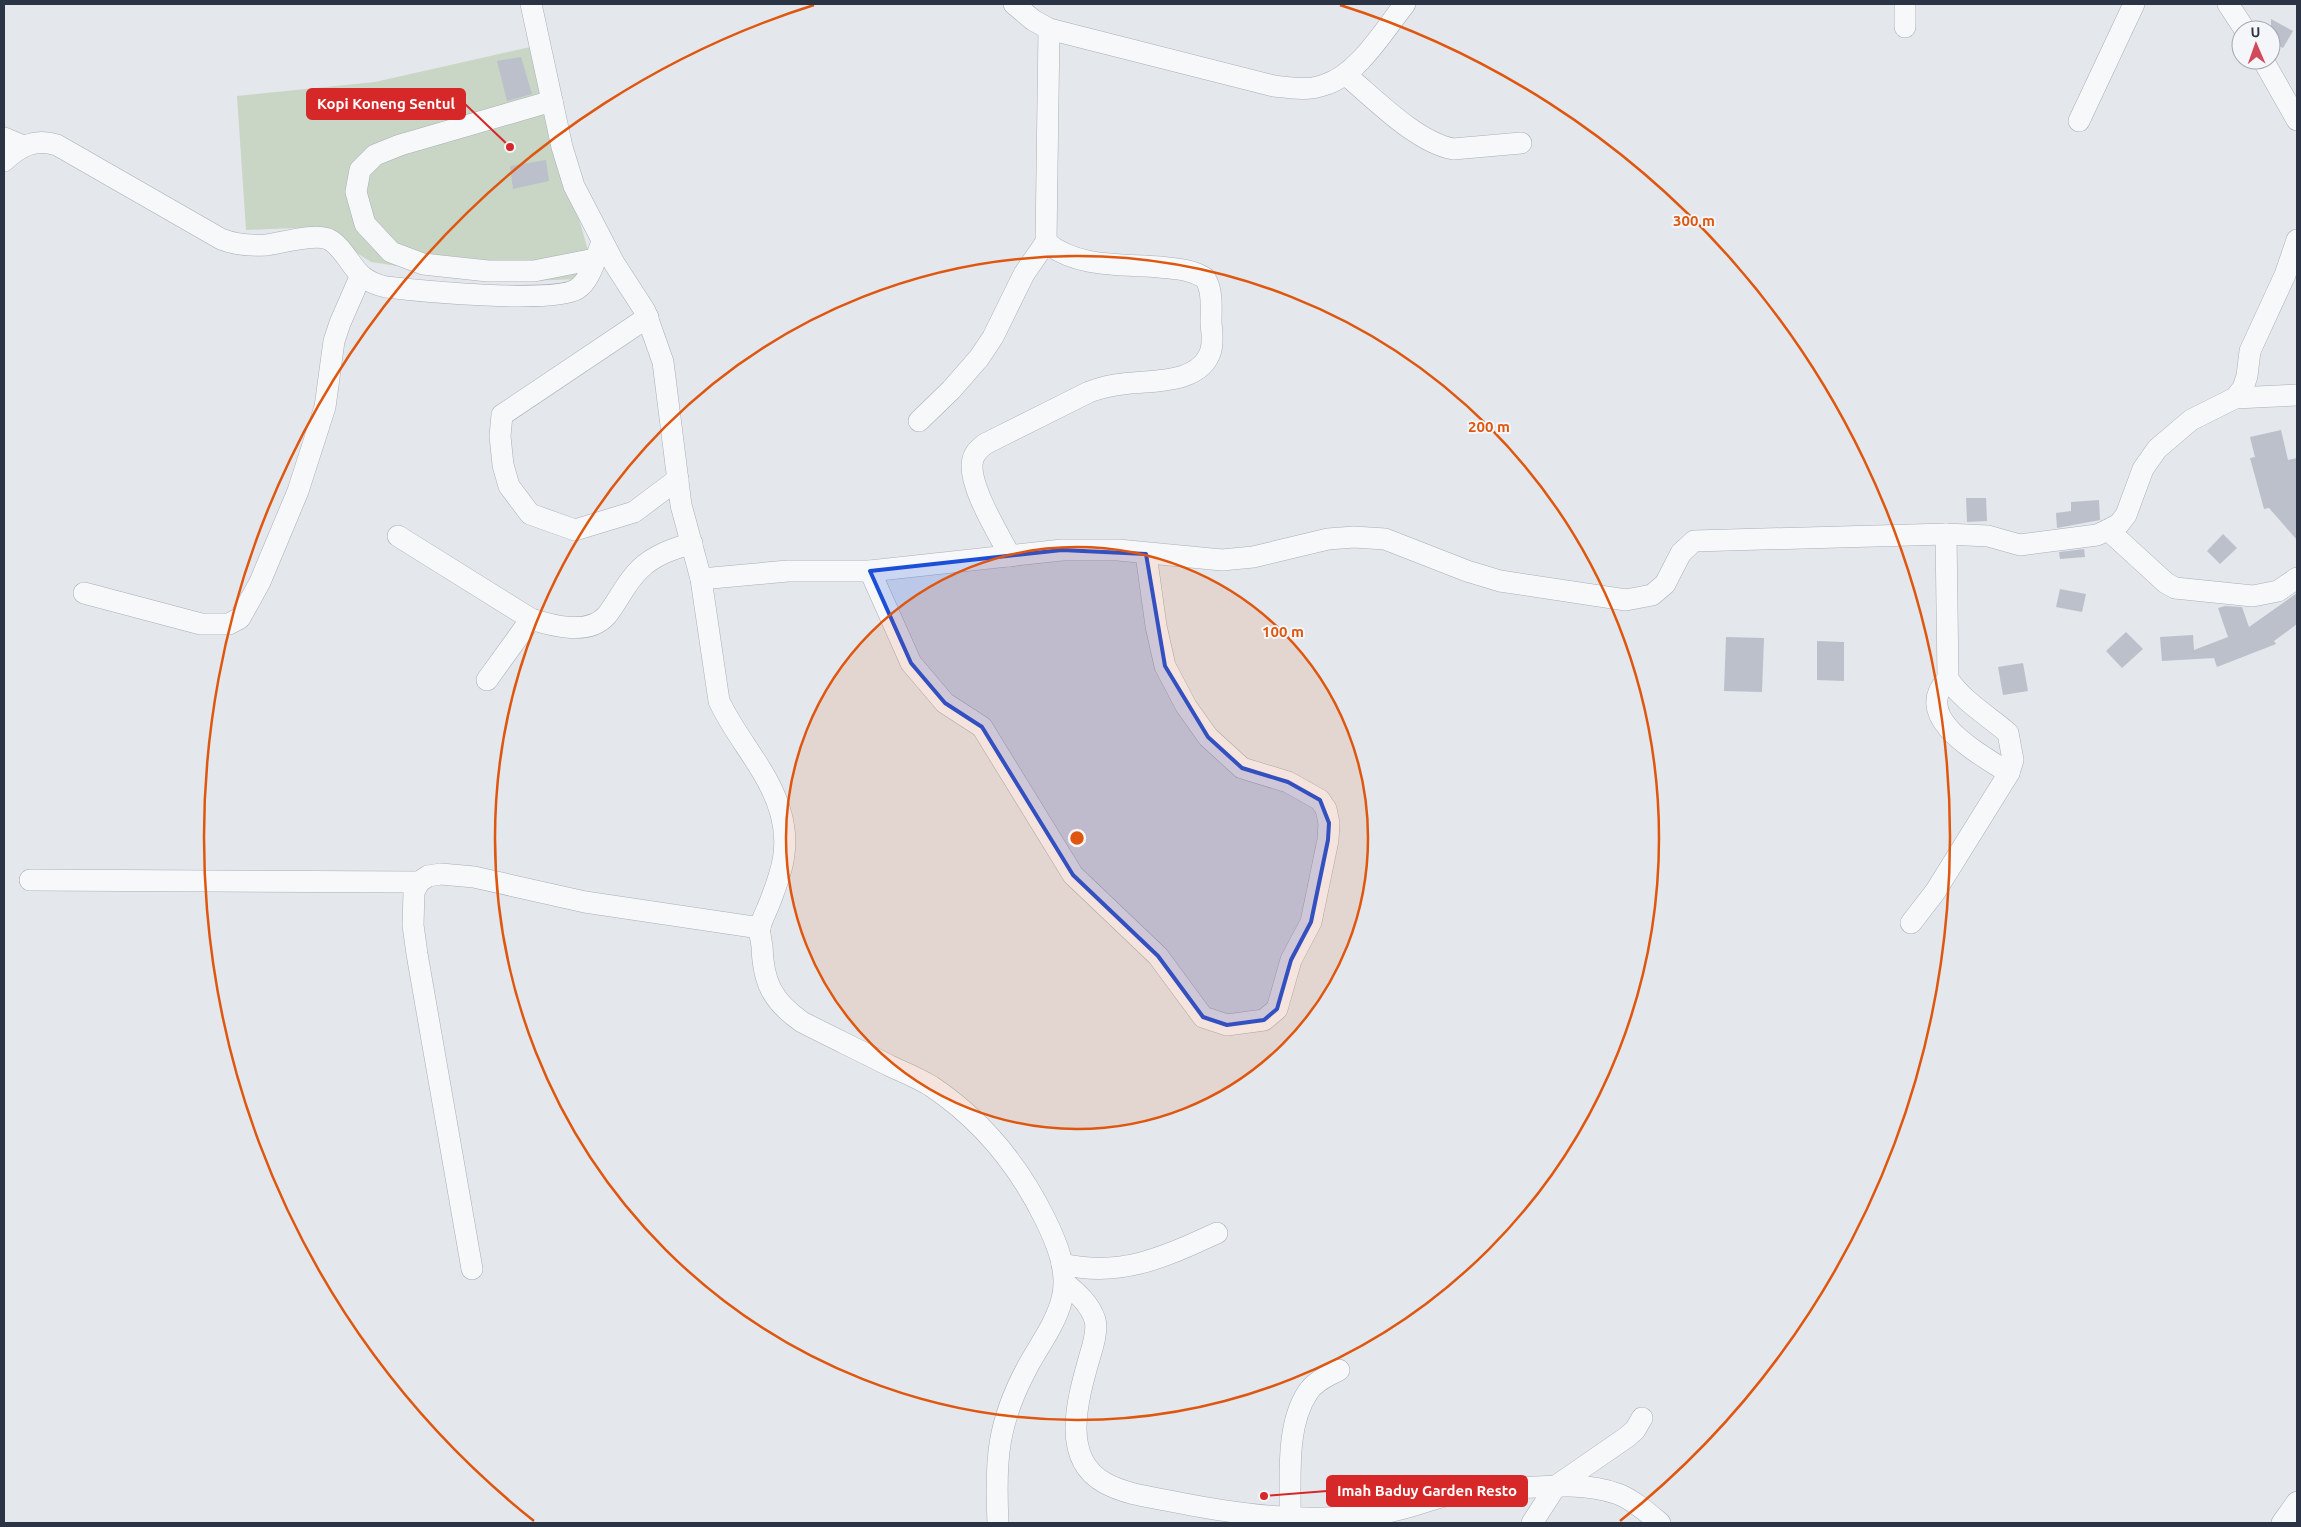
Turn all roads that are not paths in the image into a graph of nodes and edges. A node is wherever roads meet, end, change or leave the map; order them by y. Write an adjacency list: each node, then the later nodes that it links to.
1 (531, 4): 12 (street)
2 (1014, 4): 9 (street)
3 (1405, 4): 11 (street)
4 (1905, 4): 8 (street)
5 (2134, 4): 14 (street)
6 (2228, 4): 7 (street)
7 (2238, 20)
8 (1905, 27)
9 (1050, 29): 11 (street); 19 (street)
10 (2269, 70): 13 (street)
11 (1346, 75): 16 (street)
12 (552, 101): 20 (street); 20 (street)
13 (2297, 120)
14 (2078, 121)
15 (13, 142): 17 (street); 21 (street)
16 (1521, 143)
17 (4, 161)
18 (2297, 240): 24 (street)
19 (1046, 242): 25 (street); 32 (street)
20 (599, 250): 21 (street); 22 (street)
21 (361, 275): 36 (street)
22 (648, 317): 26 (street); 26 (street)
23 (2297, 395): 24 (street)
24 (2235, 398): 27 (street)
25 (919, 420)
26 (678, 479): 30 (street)
27 (2108, 530): 28 (street); 35 (street)
28 (1946, 534): 31 (street); 38 (street)
29 (398, 536): 37 (street)
30 (692, 543): 34 (street); 37 (street)
31 (1146, 554): 32 (street); 33 (street)
32 (1010, 556): 33 (street)
33 (870, 571): 34 (street)
34 (702, 578): 44 (street)
35 (2297, 578)
36 (84, 593)
37 (531, 619): 39 (street)
38 (1948, 679): 40 (street); 40 (street)
39 (487, 680)
40 (2008, 773): 43 (street)
41 (30, 880): 42 (street)
42 (419, 882): 44 (street); 46 (street)
43 (1911, 923)
44 (760, 928): 47 (street)
45 (1217, 1233): 47 (street)
46 (472, 1269)
47 (1064, 1274): 52 (street); 53 (street)
48 (1339, 1370): 52 (street)
49 (1642, 1418): 50 (street)
50 (1556, 1486): 52 (street); 54 (street); 55 (street)
51 (2297, 1502): 56 (street)
52 (1290, 1518)
53 (998, 1523)
54 (1532, 1523)
55 (1660, 1523)
56 (2282, 1523)

